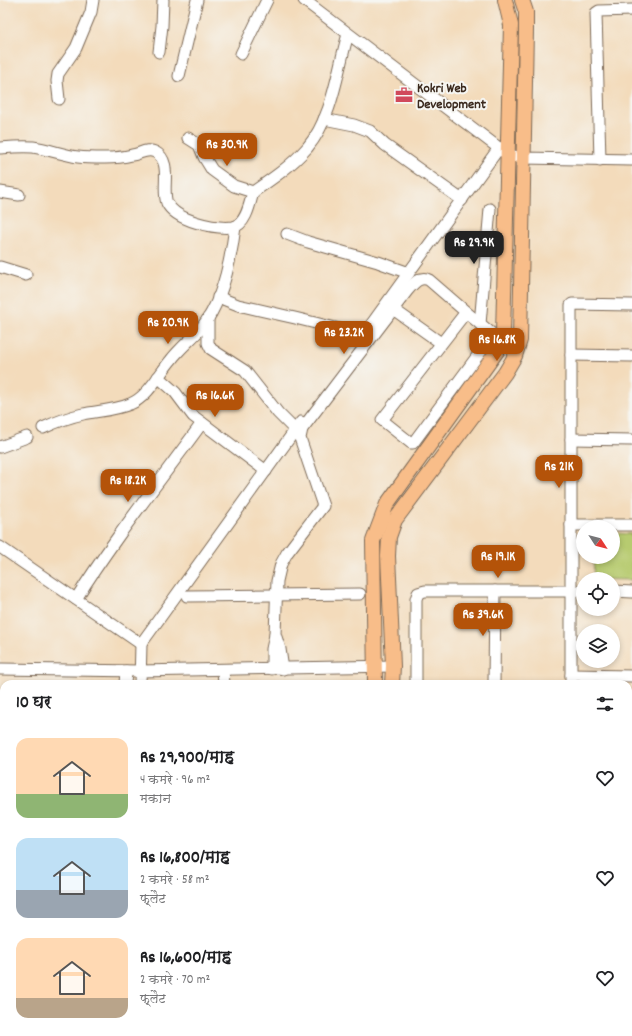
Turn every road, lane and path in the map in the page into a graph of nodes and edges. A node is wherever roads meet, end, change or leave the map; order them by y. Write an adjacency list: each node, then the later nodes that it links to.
1 (93, 0): 13 (street)
2 (163, 0): 10 (street)
3 (197, 0): 12 (street)
4 (267, 0): 11 (street)
5 (304, 0): 9 (street)
6 (505, 0): 18 (main road)
7 (522, 0): 19 (main road)
8 (632, 10): 20 (street)
9 (348, 34): 14 (street); 18 (street)
10 (159, 52)
11 (241, 54)
12 (180, 76)
13 (59, 99)
14 (324, 119): 23 (street); 25 (street)
15 (188, 138): 23 (street)
16 (0, 148): 17 (street); 27 (street)
17 (0, 151)
18 (503, 151): 19 (street); 25 (street); 65 (main road)
19 (523, 158): 20 (street); 64 (main road)
20 (600, 160): 21 (street)
21 (632, 160)
22 (0, 192): 24 (street)
23 (253, 192): 27 (street)
24 (19, 194)
25 (462, 200): 30 (street)
26 (490, 209): 37 (street)
27 (236, 227): 32 (street)
28 (287, 234): 30 (street)
29 (0, 267): 31 (street)
30 (409, 273): 38 (street)
31 (26, 275)
32 (218, 297): 36 (street); 38 (street)
33 (632, 305): 40 (street)
34 (393, 309): 35 (street); 39 (street); 60 (street)
35 (466, 312): 37 (street); 39 (street)
36 (208, 318): 42 (street); 45 (street)
37 (480, 324): 39 (street)
38 (364, 336): 45 (street)
39 (442, 343)
40 (571, 355): 41 (street); 47 (street)
41 (632, 356)
42 (158, 377): 43 (street); 44 (street)
43 (202, 423): 50 (street); 62 (street)
44 (43, 428)
45 (295, 430): 50 (street)
46 (27, 437): 49 (street)
47 (571, 439): 48 (street); 51 (street)
48 (632, 440)
49 (0, 447)
50 (266, 471): 63 (street)
51 (571, 525): 52 (street); 55 (street)
52 (632, 525)
53 (0, 547): 62 (street)
54 (495, 591): 55 (street); 77 (street); 78 (street)
55 (571, 591): 56 (street); 79 (street)
56 (576, 591)
57 (620, 591): 58 (street)
58 (632, 592)
59 (360, 594): 60 (street)
60 (276, 595): 61 (street); 67 (street)
61 (187, 596)
62 (76, 600): 63 (street)
63 (141, 644): 70 (street)
64 (393, 666): 65 (street); 76 (main road)
65 (375, 667): 67 (street); 75 (main road)
66 (0, 669): 69 (street)
67 (278, 669): 68 (street)
68 (223, 670): 70 (street); 74 (street)
69 (126, 671): 70 (street); 72 (street)
70 (140, 671): 73 (street)
71 (632, 676): 79 (street)
72 (125, 680)
73 (140, 680)
74 (224, 680)
75 (375, 680)
76 (392, 680)
77 (416, 680)
78 (494, 680)
79 (571, 680)
80 (626, 1036): 81 (street)
81 (632, 1036)

